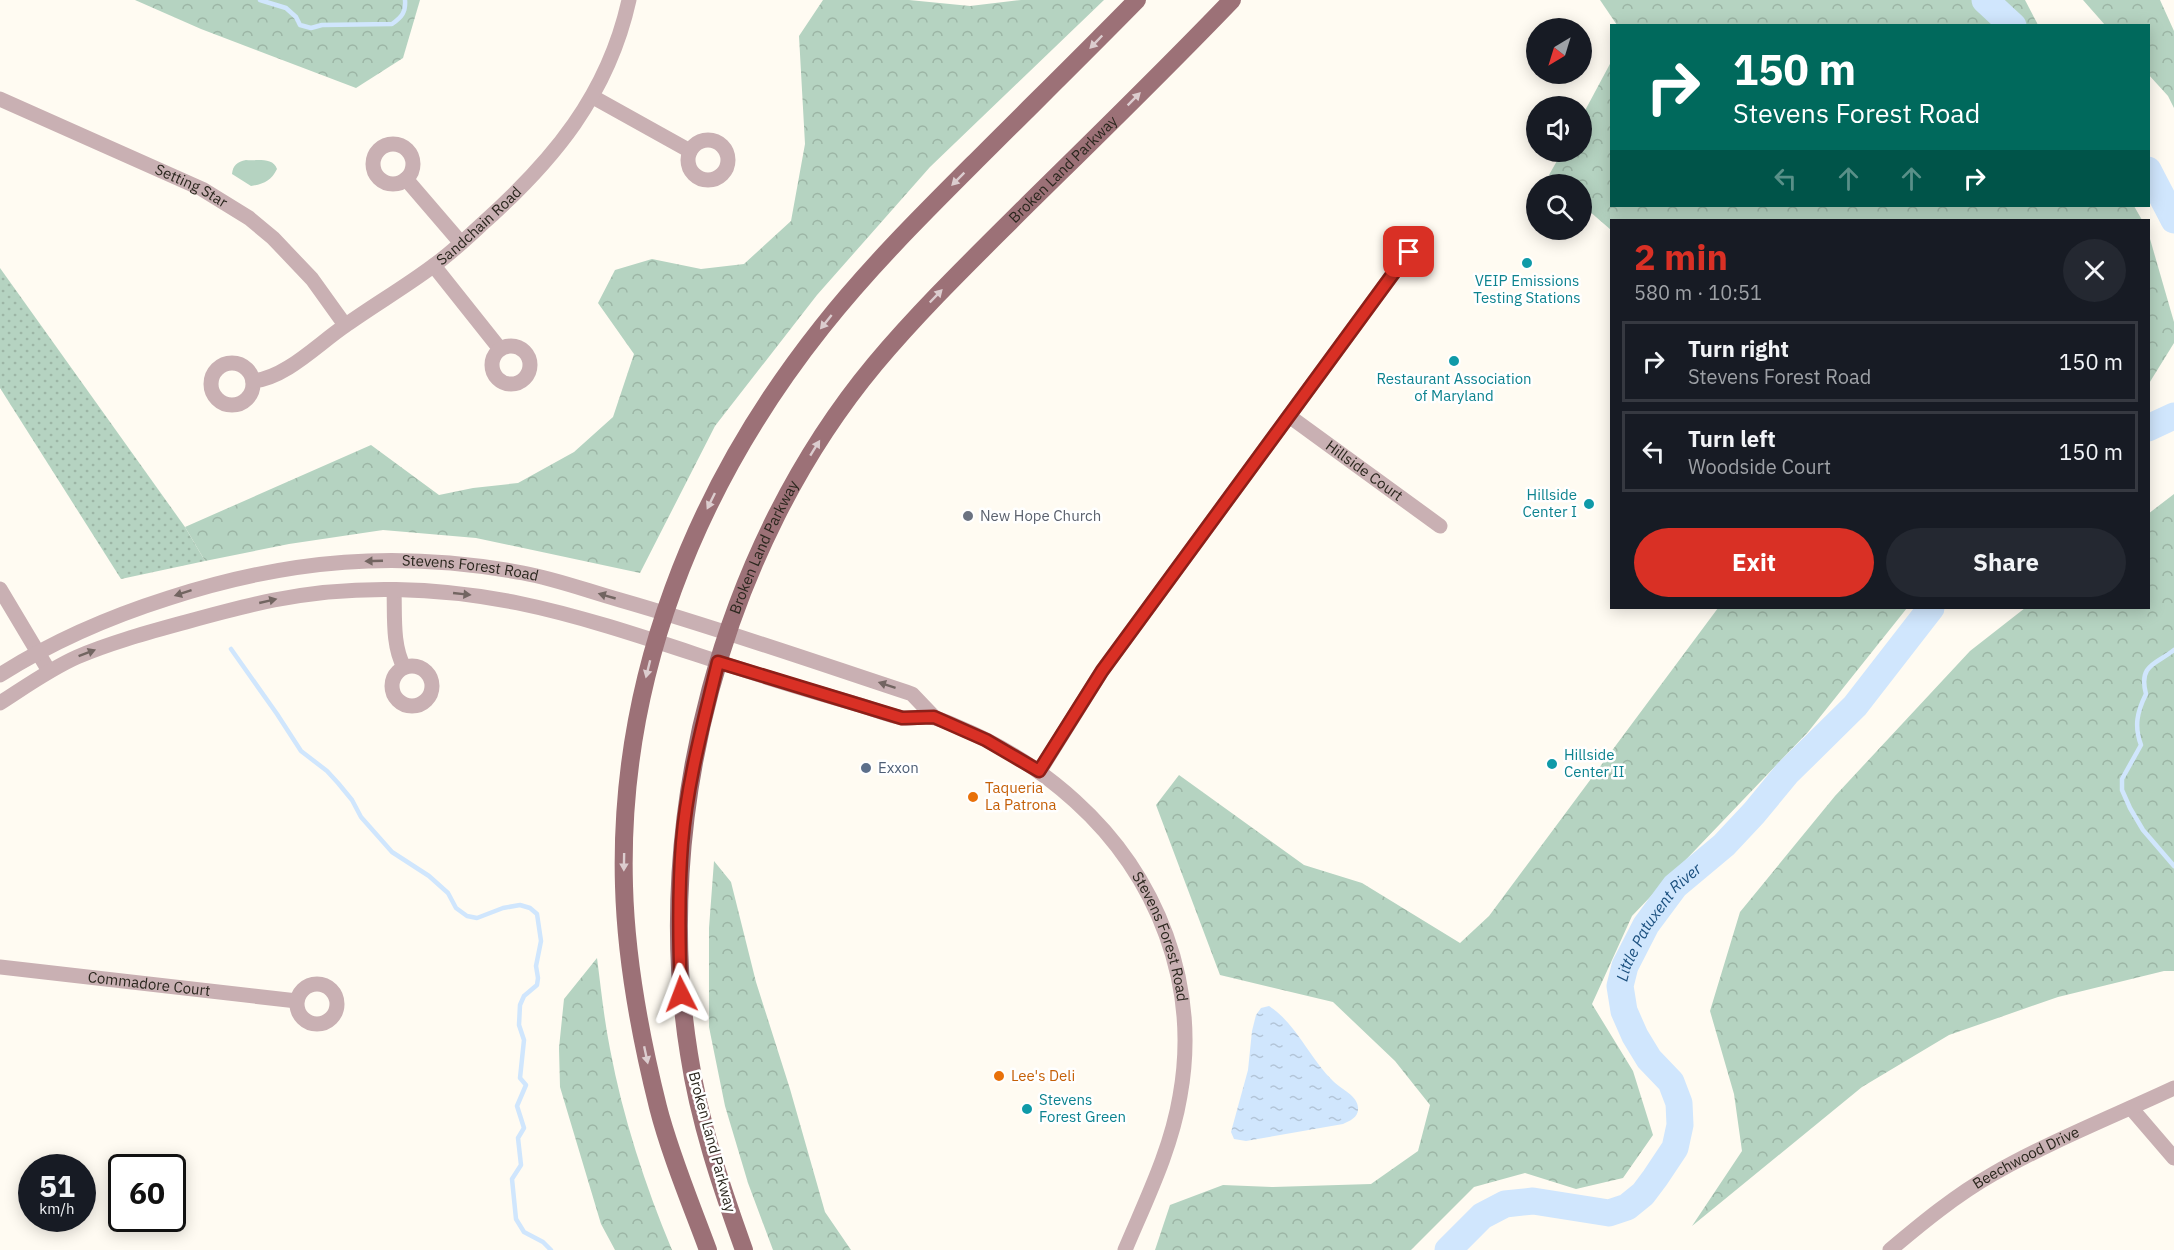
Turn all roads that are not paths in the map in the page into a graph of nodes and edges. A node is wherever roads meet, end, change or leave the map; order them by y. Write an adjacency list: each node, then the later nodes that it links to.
1 (1137, 0): 18 (main road, one-way to 18)
2 (1232, 0): 19 (main road, Broken Land Parkway, one-way to 2)
3 (626, 1): 4 (street, Sandchain Road)
4 (593, 97): 6 (street); 8 (street, Sandchain Road)
5 (0, 99): 11 (street, Setting Star)
6 (690, 152)
7 (406, 179): 8 (street)
8 (461, 243): 10 (street, Sandchain Road)
9 (1409, 252): 14 (street)
10 (434, 266): 11 (street, Sandchain Road); 12 (street)
11 (345, 325): 13 (street, Sandchain Road)
12 (500, 349)
13 (253, 381)
14 (1289, 416): 15 (street, Hillside Court); 28 (street)
15 (1440, 526)
16 (0, 589): 21 (street)
17 (394, 590): 20 (street, Stevens Forest Road, one-way to 20); 23 (street); 24 (street, Stevens Forest Road, one-way to 17)
18 (664, 612): 19 (street, Stevens Forest Road); 20 (main road); 21 (street, Stevens Forest Road, one-way to 21)
19 (727, 633): 22 (main road, Broken Land Parkway); 27 (street, Stevens Forest Road, one-way to 19)
20 (654, 642): 22 (street, Stevens Forest Road); 34 (main road, one-way to 34)
21 (37, 651): 24 (street); 25 (street, Stevens Forest Road)
22 (718, 662): 27 (street, Stevens Forest Road); 35 (main road, Broken Land Parkway)
23 (404, 667)
24 (49, 671): 26 (street, Stevens Forest Road)
25 (0, 675)
26 (0, 703)
27 (934, 717): 28 (street, Stevens Forest Road)
28 (1039, 771): 36 (street, Stevens Forest Road)
29 (0, 967): 30 (street, Commadore Court)
30 (297, 1001)
31 (2174, 1088): 32 (street, Beechwood Drive)
32 (2131, 1108): 33 (street); 37 (street, Beechwood Drive)
33 (2174, 1158)
34 (708, 1250)
35 (744, 1250)
36 (1125, 1250)
37 (1890, 1250)

